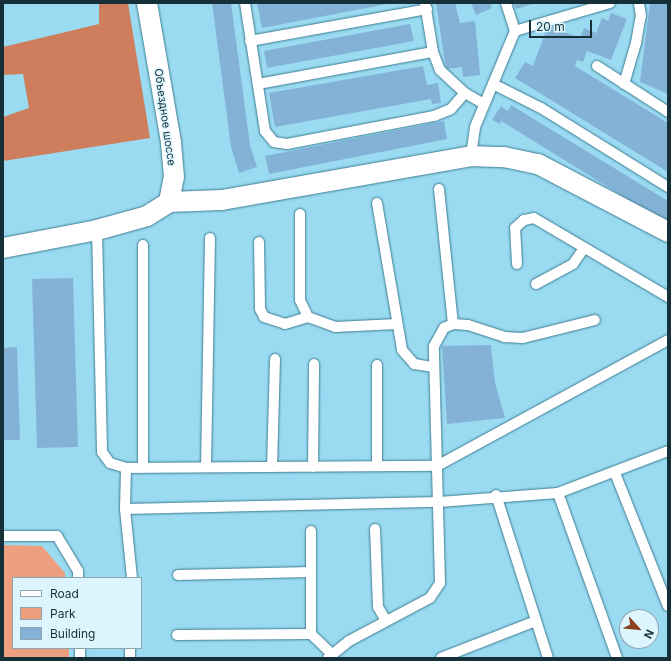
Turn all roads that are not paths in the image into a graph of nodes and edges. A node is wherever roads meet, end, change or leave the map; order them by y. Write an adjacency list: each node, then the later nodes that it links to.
1 (147, 3): 20 (street, Объездное шоссе)
2 (245, 3): 8 (lane)
3 (506, 3): 7 (lane)
4 (610, 3): 7 (lane)
5 (638, 3): 13 (lane)
6 (426, 6): 8 (lane); 9 (lane)
7 (515, 31): 12 (lane)
8 (250, 41): 11 (lane)
9 (433, 52): 11 (lane); 14 (lane)
10 (597, 66): 13 (lane)
11 (258, 84): 14 (lane)
12 (493, 84): 15 (lane); 18 (lane)
13 (624, 84): 16 (lane)
14 (465, 93): 15 (lane)
15 (484, 104): 17 (lane)
16 (668, 112)
17 (471, 156): 20 (street); 24 (street)
18 (668, 187)
19 (439, 189): 36 (lane)
20 (169, 202): 23 (street)
21 (377, 203): 35 (lane)
22 (300, 214): 33 (lane)
23 (97, 230): 28 (street); 48 (lane)
24 (668, 232)
25 (210, 238): 46 (lane)
26 (259, 242): 33 (lane)
27 (143, 244): 49 (lane)
28 (3, 248)
29 (584, 248): 30 (lane); 31 (lane); 32 (lane)
30 (517, 264)
31 (536, 284)
32 (668, 297)
33 (308, 317): 35 (lane)
34 (595, 320): 36 (lane)
35 (397, 324): 41 (lane)
36 (453, 324): 41 (lane)
37 (668, 340): 45 (lane)
38 (275, 359): 47 (lane)
39 (314, 364): 43 (lane)
40 (377, 365): 44 (lane)
41 (434, 367): 45 (lane)
42 (668, 451): 50 (lane)
43 (313, 466): 44 (lane); 47 (lane)
44 (377, 466): 45 (lane)
45 (437, 466): 53 (lane)
46 (206, 467): 47 (lane); 49 (lane)
47 (272, 467)
48 (126, 468): 49 (lane); 54 (lane)
49 (143, 468)
50 (615, 473): 51 (lane); 62 (lane)
51 (558, 494): 52 (lane); 70 (lane)
52 (496, 495): 53 (lane); 64 (lane)
53 (439, 502): 54 (lane); 63 (lane)
54 (125, 509): 61 (lane)
55 (374, 529): 63 (lane)
56 (311, 531): 58 (lane)
57 (3, 536): 60 (lane)
58 (311, 572): 59 (lane); 65 (lane)
59 (178, 575)
60 (78, 577)
61 (132, 577)
62 (668, 606)
63 (386, 621): 67 (lane)
64 (536, 621): 68 (lane); 69 (lane)
65 (311, 634): 66 (lane); 67 (lane)
66 (177, 635)
67 (329, 656)
68 (441, 658)
69 (548, 658)
70 (617, 658)

